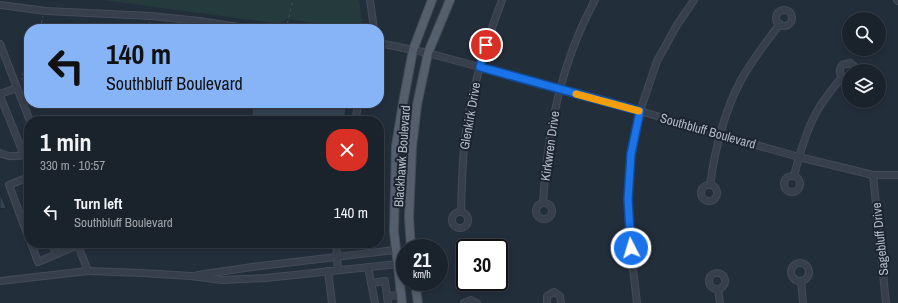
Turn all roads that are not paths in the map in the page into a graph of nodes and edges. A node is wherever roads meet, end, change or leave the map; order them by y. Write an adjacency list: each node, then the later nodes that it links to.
1 (370, 0): 10 (street)
2 (432, 0): 14 (main road, Blackhawk Boulevard)
3 (450, 0): 15 (main road, Blackhawk Boulevard)
4 (502, 0): 17 (street, Glenkirk Drive)
5 (595, 0): 20 (street, Kirkwren Drive)
6 (694, 0): 25 (street)
7 (0, 5): 8 (street)
8 (199, 21): 9 (street)
9 (219, 24)
10 (373, 24)
11 (780, 24): 26 (street)
12 (0, 44): 19 (street)
13 (384, 44): 14 (street, Southbluff Boulevard)
14 (413, 50): 15 (street, Southbluff Boulevard); 22 (main road, Blackhawk Boulevard)
15 (428, 54): 17 (street, Southbluff Boulevard); 23 (main road, Blackhawk Boulevard)
16 (842, 66): 18 (street)
17 (480, 67): 20 (street, Southbluff Boulevard); 37 (street, Glenkirk Drive)
18 (842, 77): 30 (street)
19 (17, 88): 21 (street); 24 (street)
20 (559, 90): 25 (street, Southbluff Boulevard); 36 (street, Kirkwren Drive)
21 (0, 95): 27 (street)
22 (403, 103): 23 (main road); 45 (main road, Blackhawk Boulevard)
23 (417, 105): 39 (main road, Blackhawk Boulevard)
24 (24, 106)
25 (640, 111): 26 (street, Southbluff Boulevard); 68 (street)
26 (720, 135): 30 (street, Southbluff Boulevard); 35 (street)
27 (24, 147)
28 (0, 153): 29 (street)
29 (24, 155)
30 (799, 157): 31 (street, Southbluff Boulevard); 33 (street)
31 (873, 175): 32 (street, Southbluff Boulevard); 71 (street, Sagebluff Drive)
32 (898, 175)
33 (794, 176)
34 (24, 181): 38 (street)
35 (710, 185)
36 (543, 203)
37 (461, 211)
38 (24, 226)
39 (410, 239)
40 (32, 248): 46 (street)
41 (54, 248): 46 (street)
42 (69, 248): 46 (street)
43 (79, 248): 51 (street)
44 (336, 248): 47 (street)
45 (395, 250): 47 (street)
46 (56, 254)
47 (337, 257): 50 (street); 53 (street)
48 (396, 262): 49 (street)
49 (368, 267): 50 (street); 56 (street)
50 (338, 270): 52 (street)
51 (88, 271): 53 (street); 54 (street)
52 (328, 271): 53 (street); 61 (street)
53 (191, 276)
54 (0, 281)
55 (801, 281): 70 (street)
56 (371, 283): 60 (street); 62 (street)
57 (718, 289): 69 (street)
58 (416, 291): 63 (main road)
59 (402, 299): 60 (street)
60 (387, 300)
61 (332, 303)
62 (375, 303)
63 (418, 303)
64 (464, 303): 65 (street)
65 (477, 303)
66 (547, 303): 67 (street)
67 (561, 303)
68 (637, 303)
69 (720, 303)
70 (803, 303)
71 (886, 303)

